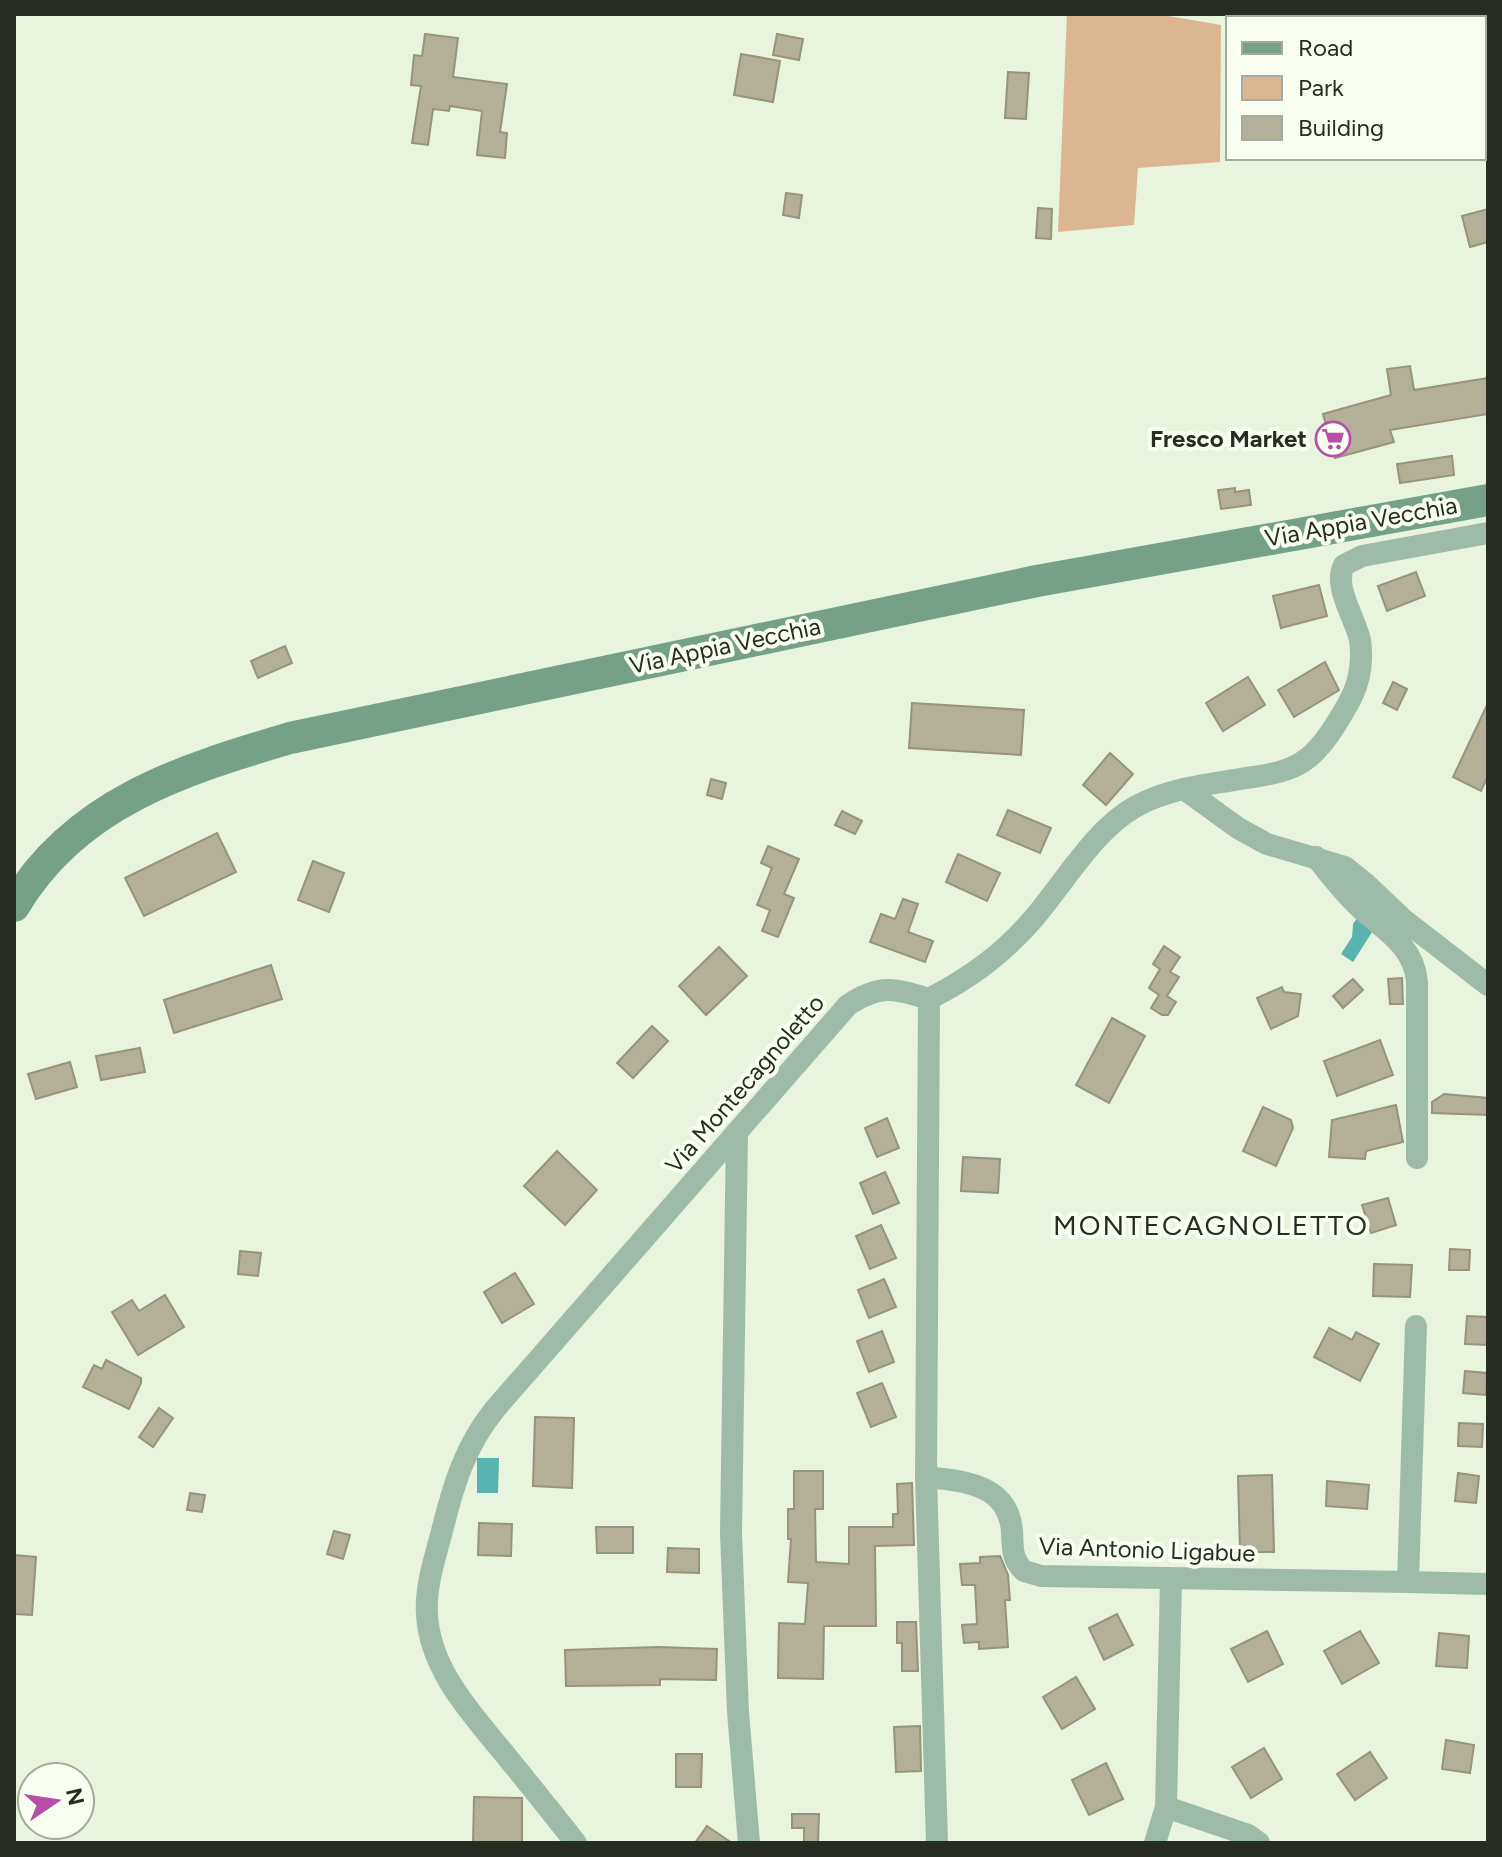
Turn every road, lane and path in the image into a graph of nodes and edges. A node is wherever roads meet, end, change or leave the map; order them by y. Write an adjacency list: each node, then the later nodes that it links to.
1 (1488, 500): 5 (main road, Via Appia Vecchia)
2 (1488, 533): 3 (street)
3 (1184, 789): 4 (street); 7 (street)
4 (1316, 857): 6 (street); 9 (street)
5 (15, 902)
6 (1488, 985)
7 (929, 999): 8 (street, Via Montecagnoletto); 11 (street)
8 (737, 1132): 16 (street, Via Montecagnoletto); 17 (street)
9 (1417, 1158)
10 (1416, 1326): 13 (street)
11 (926, 1477): 12 (street, Via Antonio Ligabue); 18 (street)
12 (1171, 1579): 13 (street, Via Antonio Ligabue); 15 (street)
13 (1408, 1582): 14 (street, Via Antonio Ligabue)
14 (1488, 1584)
15 (1166, 1807): 19 (street); 20 (street)
16 (576, 1843)
17 (749, 1843)
18 (937, 1843)
19 (1155, 1843)
20 (1259, 1843)

